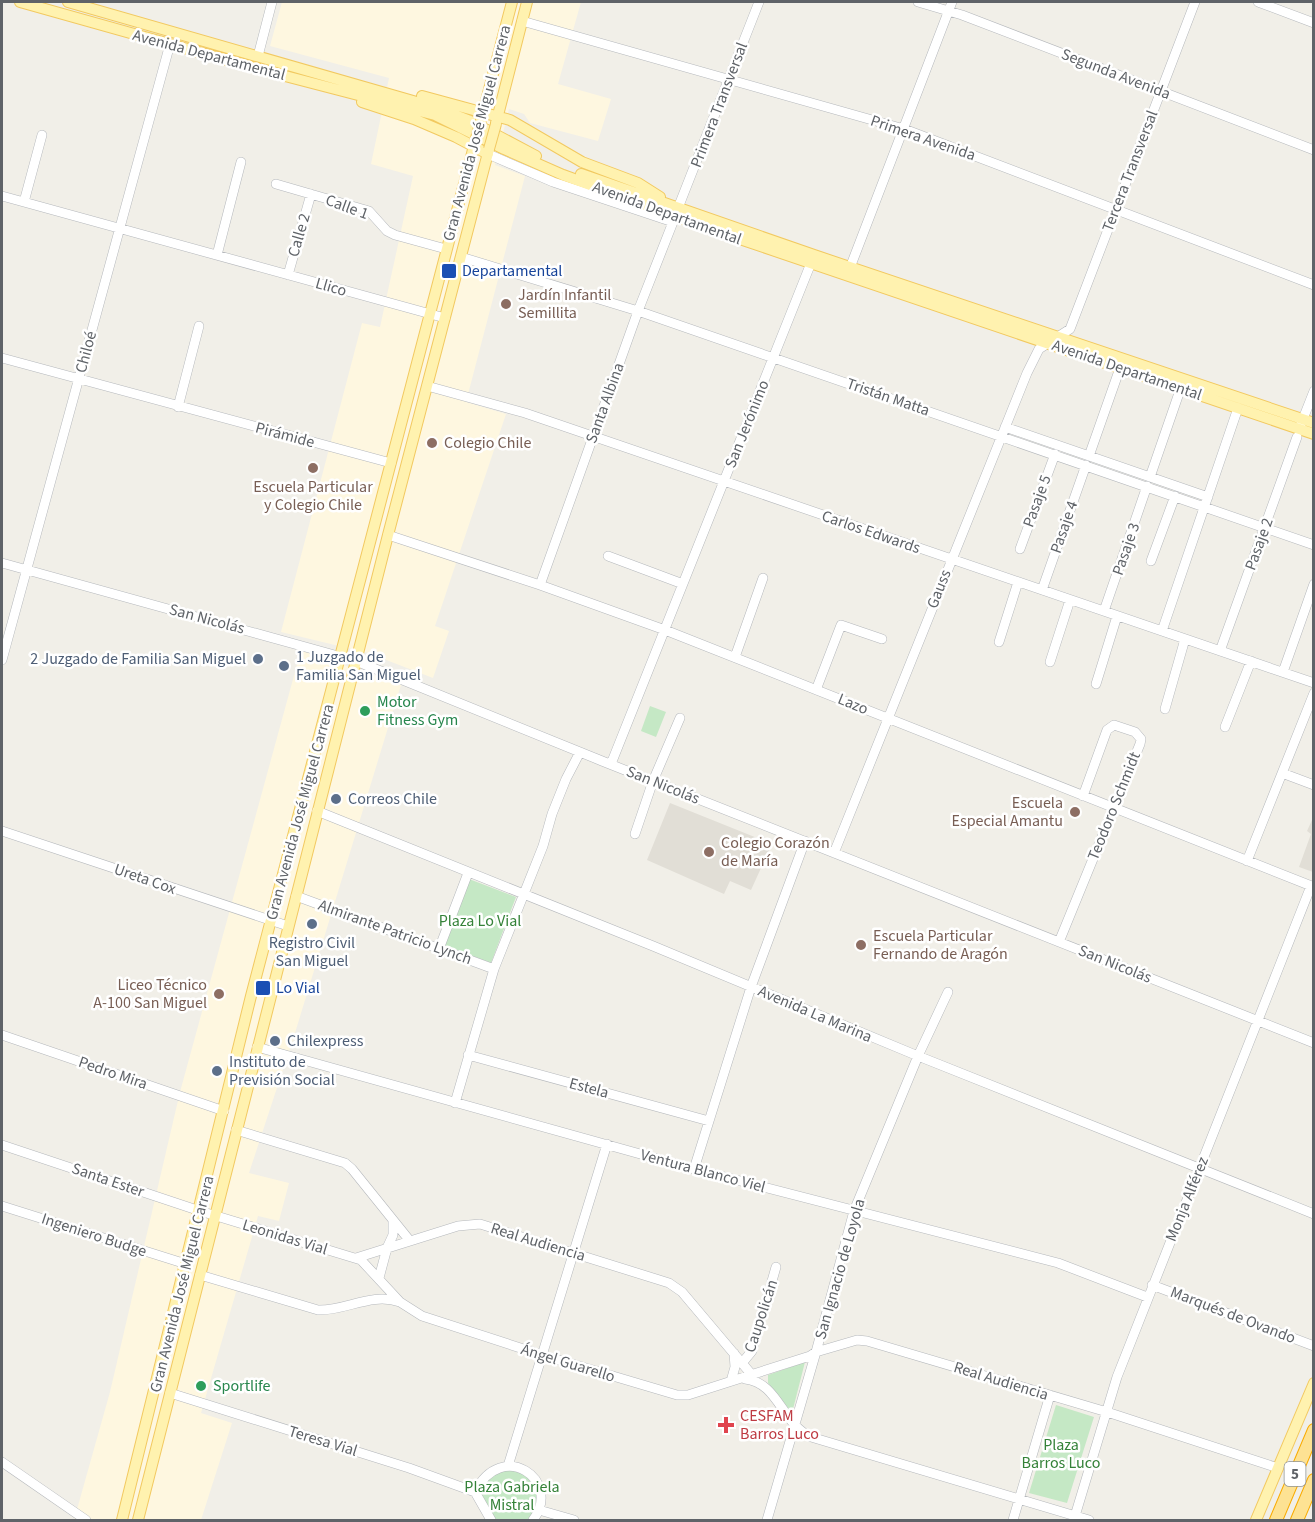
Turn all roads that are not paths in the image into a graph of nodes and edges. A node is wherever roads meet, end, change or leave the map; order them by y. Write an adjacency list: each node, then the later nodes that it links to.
1 (20, 2): 13 (main road, Avenida Departamental)
2 (72, 2): 14 (main road, Avenida Departamental)
3 (273, 2): 14 (street)
4 (512, 2): 19 (main road, Gran Avenida José Miguel Carrera)
5 (527, 2): 11 (main road, Gran Avenida José Miguel Carrera)
6 (759, 2): 17 (street, Primera Transversal)
7 (918, 2): 10 (street, Segunda Avenida)
8 (1195, 2): 18 (street, Tercera Transversal)
9 (1258, 2): 12 (street)
10 (951, 6): 18 (street, Segunda Avenida); 21 (street)
11 (522, 21): 17 (street, Primera Avenida); 20 (main road, Gran Avenida José Miguel Carrera)
12 (1314, 23)
13 (170, 44): 16 (main road, Avenida Departamental); 34 (street, Chiloé)
14 (258, 56): 15 (main road, Avenida Departamental)
15 (271, 60): 19 (main road); 31 (main road, Avenida Departamental)
16 (262, 70): 23 (main road); 35 (main road, Avenida Departamental)
17 (729, 79): 21 (street, Primera Avenida); 31 (street, Primera Transversal)
18 (1161, 91): 24 (street, Segunda Avenida); 32 (street, Tercera Transversal)
19 (482, 116): 20 (main road); 23 (main road, Gran Avenida José Miguel Carrera, bridge)
20 (497, 120): 25 (main road, Gran Avenida José Miguel Carrera, bridge); 31 (main road)
21 (904, 129): 32 (street, Primera Avenida); 40 (street)
22 (42, 135): 30 (street)
23 (474, 145): 25 (main road); 36 (main road, Gran Avenida José Miguel Carrera)
24 (1314, 150)
25 (488, 151): 33 (street, Avenida Departamental); 38 (main road, Gran Avenida José Miguel Carrera)
26 (241, 162): 37 (street)
27 (276, 184): 28 (street, Calle 1)
28 (311, 194): 36 (street, Calle 1); 41 (street, Calle 2)
29 (2, 196): 30 (street, Llico)
30 (24, 202): 34 (street, Llico)
31 (678, 208): 40 (main road, Avenida Departamental)
32 (1115, 209): 42 (street, Primera Avenida); 47 (street, Tercera Transversal)
33 (673, 222): 35 (main road); 43 (street, Santa Albina)
34 (120, 228): 37 (street, Llico); 52 (street, Chiloé)
35 (722, 233): 39 (main road, Avenida Departamental)
36 (446, 249): 44 (main road, Gran Avenida José Miguel Carrera)
37 (217, 255): 41 (street, Llico)
38 (461, 257): 43 (street, Tristán Matta); 45 (main road, Gran Avenida José Miguel Carrera)
39 (811, 263): 40 (main road, Avenida Departamental); 49 (street, San Jerónimo)
40 (849, 271): 47 (main road, Avenida Departamental); 48 (main road, Avenida Departamental)
41 (288, 275): 44 (street, Llico)
42 (1314, 285)
43 (638, 311): 49 (street, Tristán Matta); 61 (street, Santa Albina)
44 (430, 314): 45 (street, Llico); 64 (main road, Gran Avenida José Miguel Carrera)
45 (445, 318): 53 (main road, Gran Avenida José Miguel Carrera)
46 (199, 326): 56 (street)
47 (1060, 336): 48 (street, Gauss); 58 (main road, Avenida Departamental)
48 (1048, 342): 51 (main road, Avenida Departamental); 59 (street, Gauss)
49 (774, 357): 59 (street, Tristán Matta); 67 (street, San Jerónimo)
50 (2, 358): 52 (street, Pirámide)
51 (1120, 368): 57 (main road, Avenida Departamental); 63 (street, Pasaje 4)
52 (79, 380): 56 (street, Pirámide); 78 (street, Chiloé)
53 (427, 386): 61 (street, Carlos Edwards); 65 (main road, Gran Avenida José Miguel Carrera)
54 (1314, 391): 58 (street, Pasaje 2)
55 (1178, 396): 66 (street, Pasaje 3)
56 (178, 407): 64 (street, Pirámide)
57 (1238, 408): 58 (main road, Avenida Departamental); 69 (street)
58 (1303, 427): 60 (main road, Avenida Departamental); 70 (street, Pasaje 2)
59 (1003, 432): 62 (street, Tristán Matta); 63 (street, Tristán Matta); 75 (street, Gauss)
60 (1314, 434)
61 (593, 436): 67 (street, Carlos Edwards); 83 (street, Santa Albina)
62 (1055, 454): 63 (street, Tristán Matta); 73 (street, Pasaje 5)
63 (1087, 460): 66 (street, Tristán Matta); 84 (street, Pasaje 4)
64 (391, 463): 65 (main road); 94 (main road, Gran Avenida José Miguel Carrera)
65 (407, 463): 71 (main road, Gran Avenida José Miguel Carrera)
66 (1148, 481): 68 (street, Tristán Matta); 69 (street, Tristán Matta); 86 (street, Pasaje 3)
67 (724, 482): 75 (street, Carlos Edwards); 81 (street, San Jerónimo)
68 (1175, 496): 69 (street, Tristán Matta); 76 (street)
69 (1206, 502): 70 (street, Tristán Matta); 89 (street)
70 (1265, 528): 72 (street, Tristán Matta); 93 (street, Pasaje 2)
71 (388, 535): 83 (street, Lazo); 97 (main road, Gran Avenida José Miguel Carrera)
72 (1314, 545)
73 (1020, 549)
74 (608, 556): 81 (street)
75 (951, 560): 80 (street, Carlos Edwards); 107 (street, Gauss)
76 (1151, 561)
77 (2, 563): 78 (street, San Nicolás)
78 (26, 570): 94 (street, San Nicolás); 96 (street, Chiloé)
79 (763, 578): 95 (street)
80 (1018, 582): 84 (street, Carlos Edwards); 92 (street)
81 (683, 584): 88 (street, San Jerónimo)
82 (1314, 584): 100 (street)
83 (540, 585): 88 (street, Lazo)
84 (1042, 590): 85 (street, Carlos Edwards)
85 (1070, 600): 86 (street, Carlos Edwards); 99 (street)
86 (1104, 612): 87 (street, Carlos Edwards)
87 (1118, 616): 89 (street, Carlos Edwards); 102 (street)
88 (664, 630): 95 (street, Lazo); 110 (street, San Jerónimo)
89 (1162, 631): 91 (street, Carlos Edwards)
90 (882, 639): 103 (street)
91 (1185, 639): 93 (street, Carlos Edwards); 105 (street)
92 (999, 642)
93 (1220, 651): 98 (street, Carlos Edwards)
94 (341, 655): 97 (street, San Nicolás); 126 (main road, Gran Avenida José Miguel Carrera)
95 (735, 657): 103 (street, Lazo)
96 (2, 660)
97 (356, 661): 109 (street, San Nicolás); 116 (main road, Gran Avenida José Miguel Carrera)
98 (1251, 661): 100 (street, Carlos Edwards); 108 (street)
99 (1050, 662)
100 (1283, 672): 101 (street, Carlos Edwards)
101 (1314, 682)
102 (1096, 684)
103 (816, 690): 107 (street, Lazo)
104 (1314, 693): 111 (street)
105 (1165, 709)
106 (680, 718): 112 (street)
107 (888, 718): 114 (street, Lazo); 120 (street, Gauss)
108 (1225, 727)
109 (580, 752): 110 (street, San Nicolás); 124 (street)
110 (611, 764): 112 (street, San Nicolás)
111 (1282, 773): 113 (street); 121 (street)
112 (653, 781): 118 (street); 119 (street, San Nicolás)
113 (1314, 785)
114 (1083, 796): 115 (street, Lazo); 115 (street, Teodoro Schmidt)
115 (1114, 808): 121 (street, Lazo); 128 (street, Teodoro Schmidt)
116 (317, 811): 122 (street, Avenida La Marina); 125 (main road, Gran Avenida José Miguel Carrera)
117 (2, 831): 126 (street, Ureta Cox)
118 (635, 834)
119 (805, 841): 120 (street, San Nicolás); 131 (street)
120 (834, 853): 128 (street, San Nicolás)
121 (1247, 861): 123 (street, Lazo)
122 (468, 873): 124 (street, Avenida La Marina); 129 (street)
123 (1312, 886): 133 (street, Monja Alférez)
124 (522, 895): 130 (street); 131 (street, Avenida La Marina)
125 (296, 896): 127 (main road, Gran Avenida José Miguel Carrera); 129 (street, Almirante Patricio Lynch)
126 (272, 921): 127 (street, Ureta Cox); 140 (main road, Gran Avenida José Miguel Carrera)
127 (288, 926): 136 (main road, Gran Avenida José Miguel Carrera)
128 (1059, 942): 133 (street, San Nicolás)
129 (439, 948): 130 (street, Almirante Patricio Lynch)
130 (494, 969): 137 (street)
131 (751, 987): 138 (street, Avenida La Marina); 141 (street)
132 (948, 992): 138 (street, San Ignacio de Loyola)
133 (1258, 1021): 135 (street, San Nicolás); 145 (street, Monja Alférez)
134 (2, 1035): 140 (street, Pedro Mira)
135 (1314, 1043)
136 (257, 1047): 139 (street, Ventura Blanco Viel); 142 (main road, Gran Avenida José Miguel Carrera)
137 (468, 1055): 139 (street); 141 (street, Estela)
138 (918, 1056): 145 (street, Avenida La Marina); 149 (street, San Ignacio de Loyola)
139 (455, 1103): 143 (street, Ventura Blanco Viel)
140 (224, 1111): 148 (main road, Gran Avenida José Miguel Carrera)
141 (709, 1121): 146 (street)
142 (236, 1130): 151 (main road, Gran Avenida José Miguel Carrera); 152 (street)
143 (607, 1144): 146 (street, Ventura Blanco Viel); 155 (street)
144 (2, 1145): 148 (street, Santa Ester)
145 (1199, 1168): 150 (street, Avenida La Marina); 161 (street, Monja Alférez)
146 (694, 1169): 149 (street, Ventura Blanco Viel)
147 (2, 1206): 157 (street, Ingeniero Budge)
148 (200, 1211): 151 (street, Santa Ester); 157 (main road, Gran Avenida José Miguel Carrera)
149 (854, 1211): 162 (street, Ventura Blanco Viel); 165 (street, San Ignacio de Loyola)
150 (1314, 1214)
151 (214, 1215): 156 (street, Leonidas Vial); 159 (main road, Gran Avenida José Miguel Carrera)
152 (392, 1219): 153 (street); 154 (street)
153 (410, 1241): 154 (street); 155 (street, Real Audiencia)
154 (387, 1248): 156 (street); 160 (street)
155 (574, 1253): 166 (street, Real Audiencia); 167 (street)
156 (356, 1258): 160 (street, Leonidas Vial)
157 (186, 1264): 171 (main road, Gran Avenida José Miguel Carrera)
158 (776, 1267): 168 (street, Caupolicán)
159 (200, 1275): 163 (street, Ángel Guarello); 176 (main road, Gran Avenida José Miguel Carrera)
160 (379, 1278): 163 (street, Ángel Guarello)
161 (1152, 1285): 162 (street, Monja Alférez); 164 (street, Marqués de Ovando)
162 (1148, 1297): 178 (street, Monja Alférez)
163 (400, 1302): 167 (street, Ángel Guarello)
164 (1314, 1346)
165 (816, 1352): 169 (street, Real Audiencia); 177 (street, Real Audiencia); 179 (street, San Ignacio de Loyola)
166 (734, 1353): 168 (street, Real Audiencia); 173 (street)
167 (542, 1355): 173 (street, Ángel Guarello); 182 (street)
168 (742, 1363): 170 (street, Real Audiencia)
169 (768, 1370): 170 (street, Real Audiencia); 175 (street)
170 (752, 1375): 172 (street, Ángel Guarello)
171 (158, 1378): 176 (main road); 190 (main road, Gran Avenida José Miguel Carrera)
172 (741, 1378): 173 (street, Ángel Guarello); 175 (street)
173 (731, 1382)
174 (1314, 1383): 183 (main road)
175 (766, 1387): 179 (street)
176 (170, 1393): 185 (street, Teresa Vial); 191 (main road, Gran Avenida José Miguel Carrera)
177 (1050, 1395): 178 (street, Real Audiencia); 186 (street)
178 (1107, 1412): 183 (street, Real Audiencia); 188 (street, Monja Alférez)
179 (795, 1426): 186 (street); 195 (street, San Ignacio de Loyola)
180 (1314, 1430): 199 (highway, 5)
181 (2, 1462): 189 (street)
182 (508, 1466): 185 (street); 187 (street)
183 (1278, 1468): 198 (main road)
184 (1314, 1480): 200 (highway, 5)
185 (476, 1492): 192 (street)
186 (1019, 1499): 188 (street); 196 (street)
187 (539, 1510): 193 (street); 194 (street)
188 (1075, 1516): 197 (street)
189 (86, 1521)
190 (122, 1521)
191 (138, 1521)
192 (491, 1521)
193 (533, 1521)
194 (574, 1521)
195 (767, 1521)
196 (1012, 1521)
197 (1089, 1521)
198 (1256, 1521)
199 (1276, 1521)
200 (1297, 1521)

